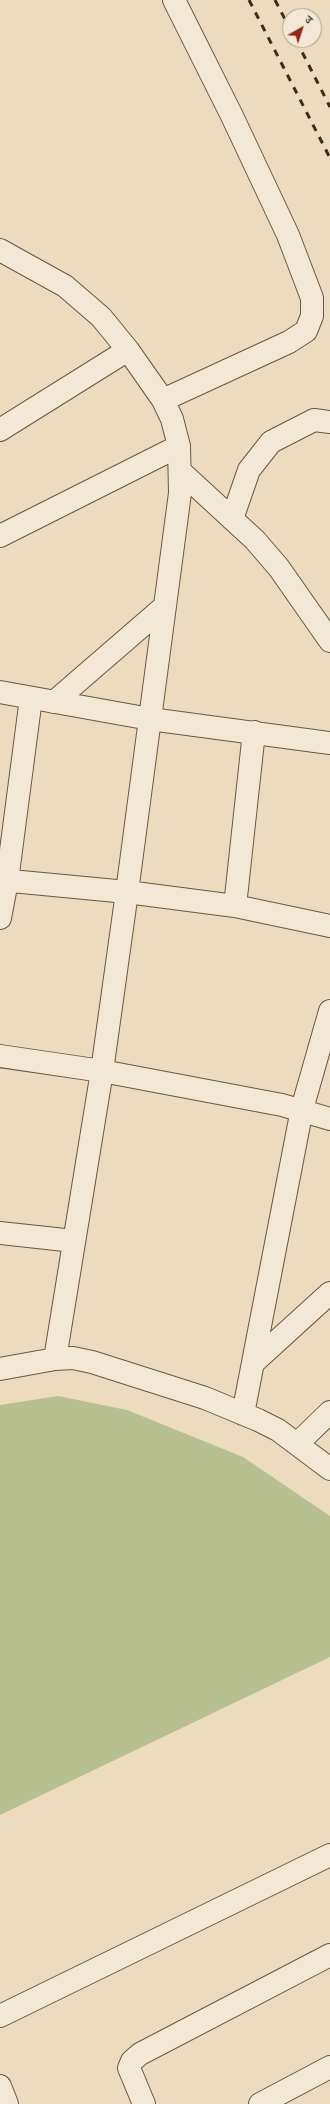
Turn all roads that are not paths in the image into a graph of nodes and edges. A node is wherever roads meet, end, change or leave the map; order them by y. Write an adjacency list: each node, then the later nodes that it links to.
1 (174, 0): 4 (street)
2 (5, 258): 3 (street)
3 (128, 350): 4 (street); 6 (street)
4 (163, 400): 7 (street)
5 (330, 422): 9 (street)
6 (0, 430)
7 (180, 446): 8 (street); 10 (street)
8 (180, 471): 9 (street); 11 (street)
9 (232, 519): 12 (street)
10 (0, 536)
11 (165, 606): 16 (street); 17 (street)
12 (323, 617): 13 (street)
13 (330, 641)
14 (0, 692): 15 (street)
15 (31, 698): 16 (street); 20 (street)
16 (54, 702): 17 (street)
17 (150, 719): 18 (street); 21 (street)
18 (254, 732): 19 (street); 22 (street)
19 (330, 743)
20 (3, 880): 21 (street); 23 (street)
21 (127, 892): 22 (street); 27 (street)
22 (235, 906): 24 (street)
23 (0, 918)
24 (330, 926)
25 (330, 1012): 28 (street)
26 (0, 1056): 27 (street)
27 (102, 1071): 28 (street); 31 (street)
28 (302, 1109): 29 (street); 34 (street)
29 (330, 1119)
30 (0, 1233): 31 (street)
31 (74, 1241): 33 (street)
32 (330, 1293): 34 (street)
33 (54, 1359): 35 (street); 37 (street)
34 (253, 1363): 37 (street)
35 (0, 1368)
36 (330, 1412): 38 (street)
37 (243, 1414): 38 (street)
38 (297, 1444): 39 (street)
39 (330, 1469)
40 (330, 1855): 42 (street)
41 (330, 1955): 46 (street)
42 (0, 2016)
43 (330, 2067): 47 (street)
44 (0, 2086): 45 (street)
45 (7, 2104)
46 (144, 2104)
47 (260, 2104)

